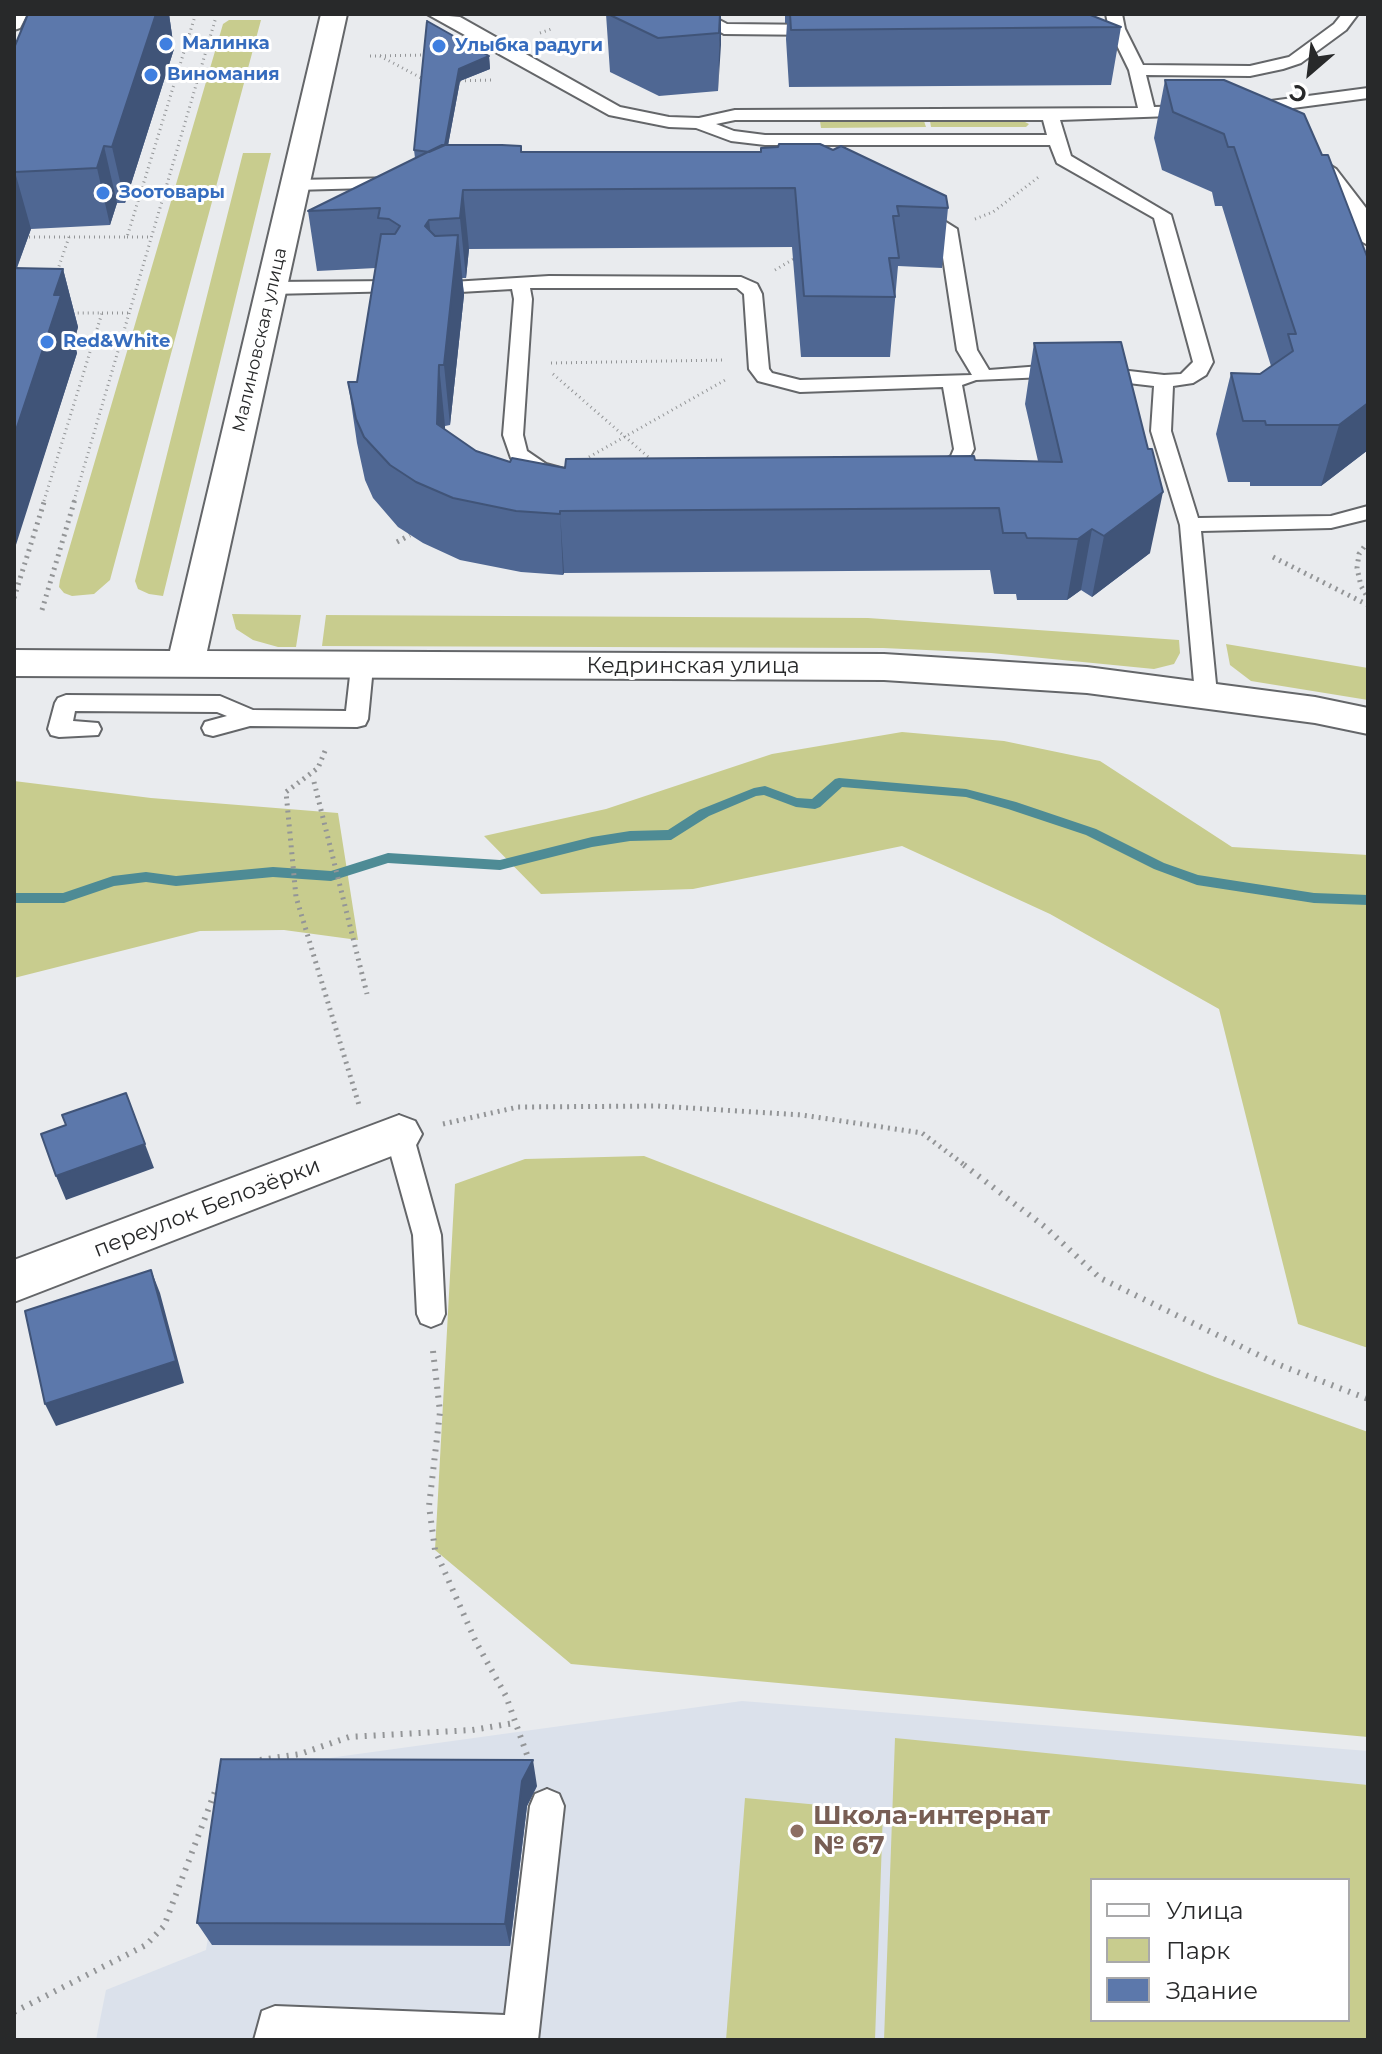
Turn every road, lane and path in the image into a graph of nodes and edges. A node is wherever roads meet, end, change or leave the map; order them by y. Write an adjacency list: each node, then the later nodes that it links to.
1 (19, 14): 9 (lane)
2 (334, 14): 26 (street, Малиновская улица)
3 (435, 14): 20 (lane)
4 (697, 14): 10 (lane)
5 (1350, 14): 14 (lane)
6 (195, 16): 31 (path)
7 (216, 17): 32 (path)
8 (1111, 24): 14 (lane)
9 (14, 25)
10 (835, 30)
11 (426, 55): 13 (path)
12 (370, 56): 13 (path)
13 (380, 56): 15 (path)
14 (1137, 70): 17 (lane)
15 (422, 88)
16 (1368, 93): 21 (lane)
17 (1147, 111): 18 (lane); 19 (lane)
18 (1205, 111)
19 (1050, 115): 20 (lane); 22 (lane)
20 (699, 123): 22 (lane)
21 (1251, 126)
22 (1057, 140): 24 (lane)
23 (1301, 150): 33 (lane)
24 (1072, 165): 28 (path); 46 (lane)
25 (424, 182): 26 (lane)
26 (295, 185): 40 (street, Малиновская улица)
27 (897, 199): 28 (lane)
28 (948, 229): 45 (lane)
29 (14, 237): 30 (path)
30 (69, 237): 31 (path); 36 (path)
31 (127, 237): 32 (path)
32 (151, 237): 43 (path)
33 (1368, 240)
34 (800, 255): 35 (path)
35 (767, 274)
36 (53, 283)
37 (520, 283): 39 (lane); 44 (lane); 51 (lane)
38 (395, 287): 40 (lane)
39 (443, 287)
40 (271, 288): 64 (street, Малиновская улица)
41 (58, 313): 42 (path)
42 (102, 313): 43 (path); 59 (path)
43 (128, 313): 62 (path)
44 (758, 365): 47 (lane); 48 (path); 48 (path)
45 (983, 376): 46 (lane); 47 (lane)
46 (1164, 381): 53 (lane)
47 (952, 382): 50 (lane)
48 (625, 437): 49 (path); 51 (path)
49 (659, 466)
50 (912, 471)
51 (572, 476)
52 (1368, 512): 53 (lane)
53 (1190, 525): 66 (lane)
54 (410, 535): 55 (path)
55 (397, 542)
56 (1352, 543): 57 (path)
57 (1368, 543): 60 (path)
58 (1261, 551): 61 (path)
59 (14, 598)
60 (1368, 598)
61 (1368, 605)
62 (42, 610)
63 (14, 663): 64 (street, Кедринская улица)
64 (185, 666): 65 (street, Кедринская улица)
65 (362, 667): 66 (street, Кедринская улица); 68 (lane)
66 (1206, 694): 69 (street, Кедринская улица)
67 (250, 718): 68 (lane); 70 (lane); 71 (lane)
68 (338, 718): 74 (path)
69 (1368, 721)
70 (213, 728)
71 (90, 729)
72 (314, 782): 73 (path)
73 (367, 994)
74 (386, 1139): 75 (street, переулок Белозёрки); 76 (lane); 77 (path)
75 (14, 1281)
76 (431, 1314): 78 (path)
77 (1368, 1399)
78 (514, 1723): 79 (path); 81 (path)
79 (253, 1761)
80 (228, 1776): 82 (path)
81 (547, 1806): 83 (lane)
82 (14, 2012)
83 (520, 2037): 84 (lane)
84 (272, 2040)

